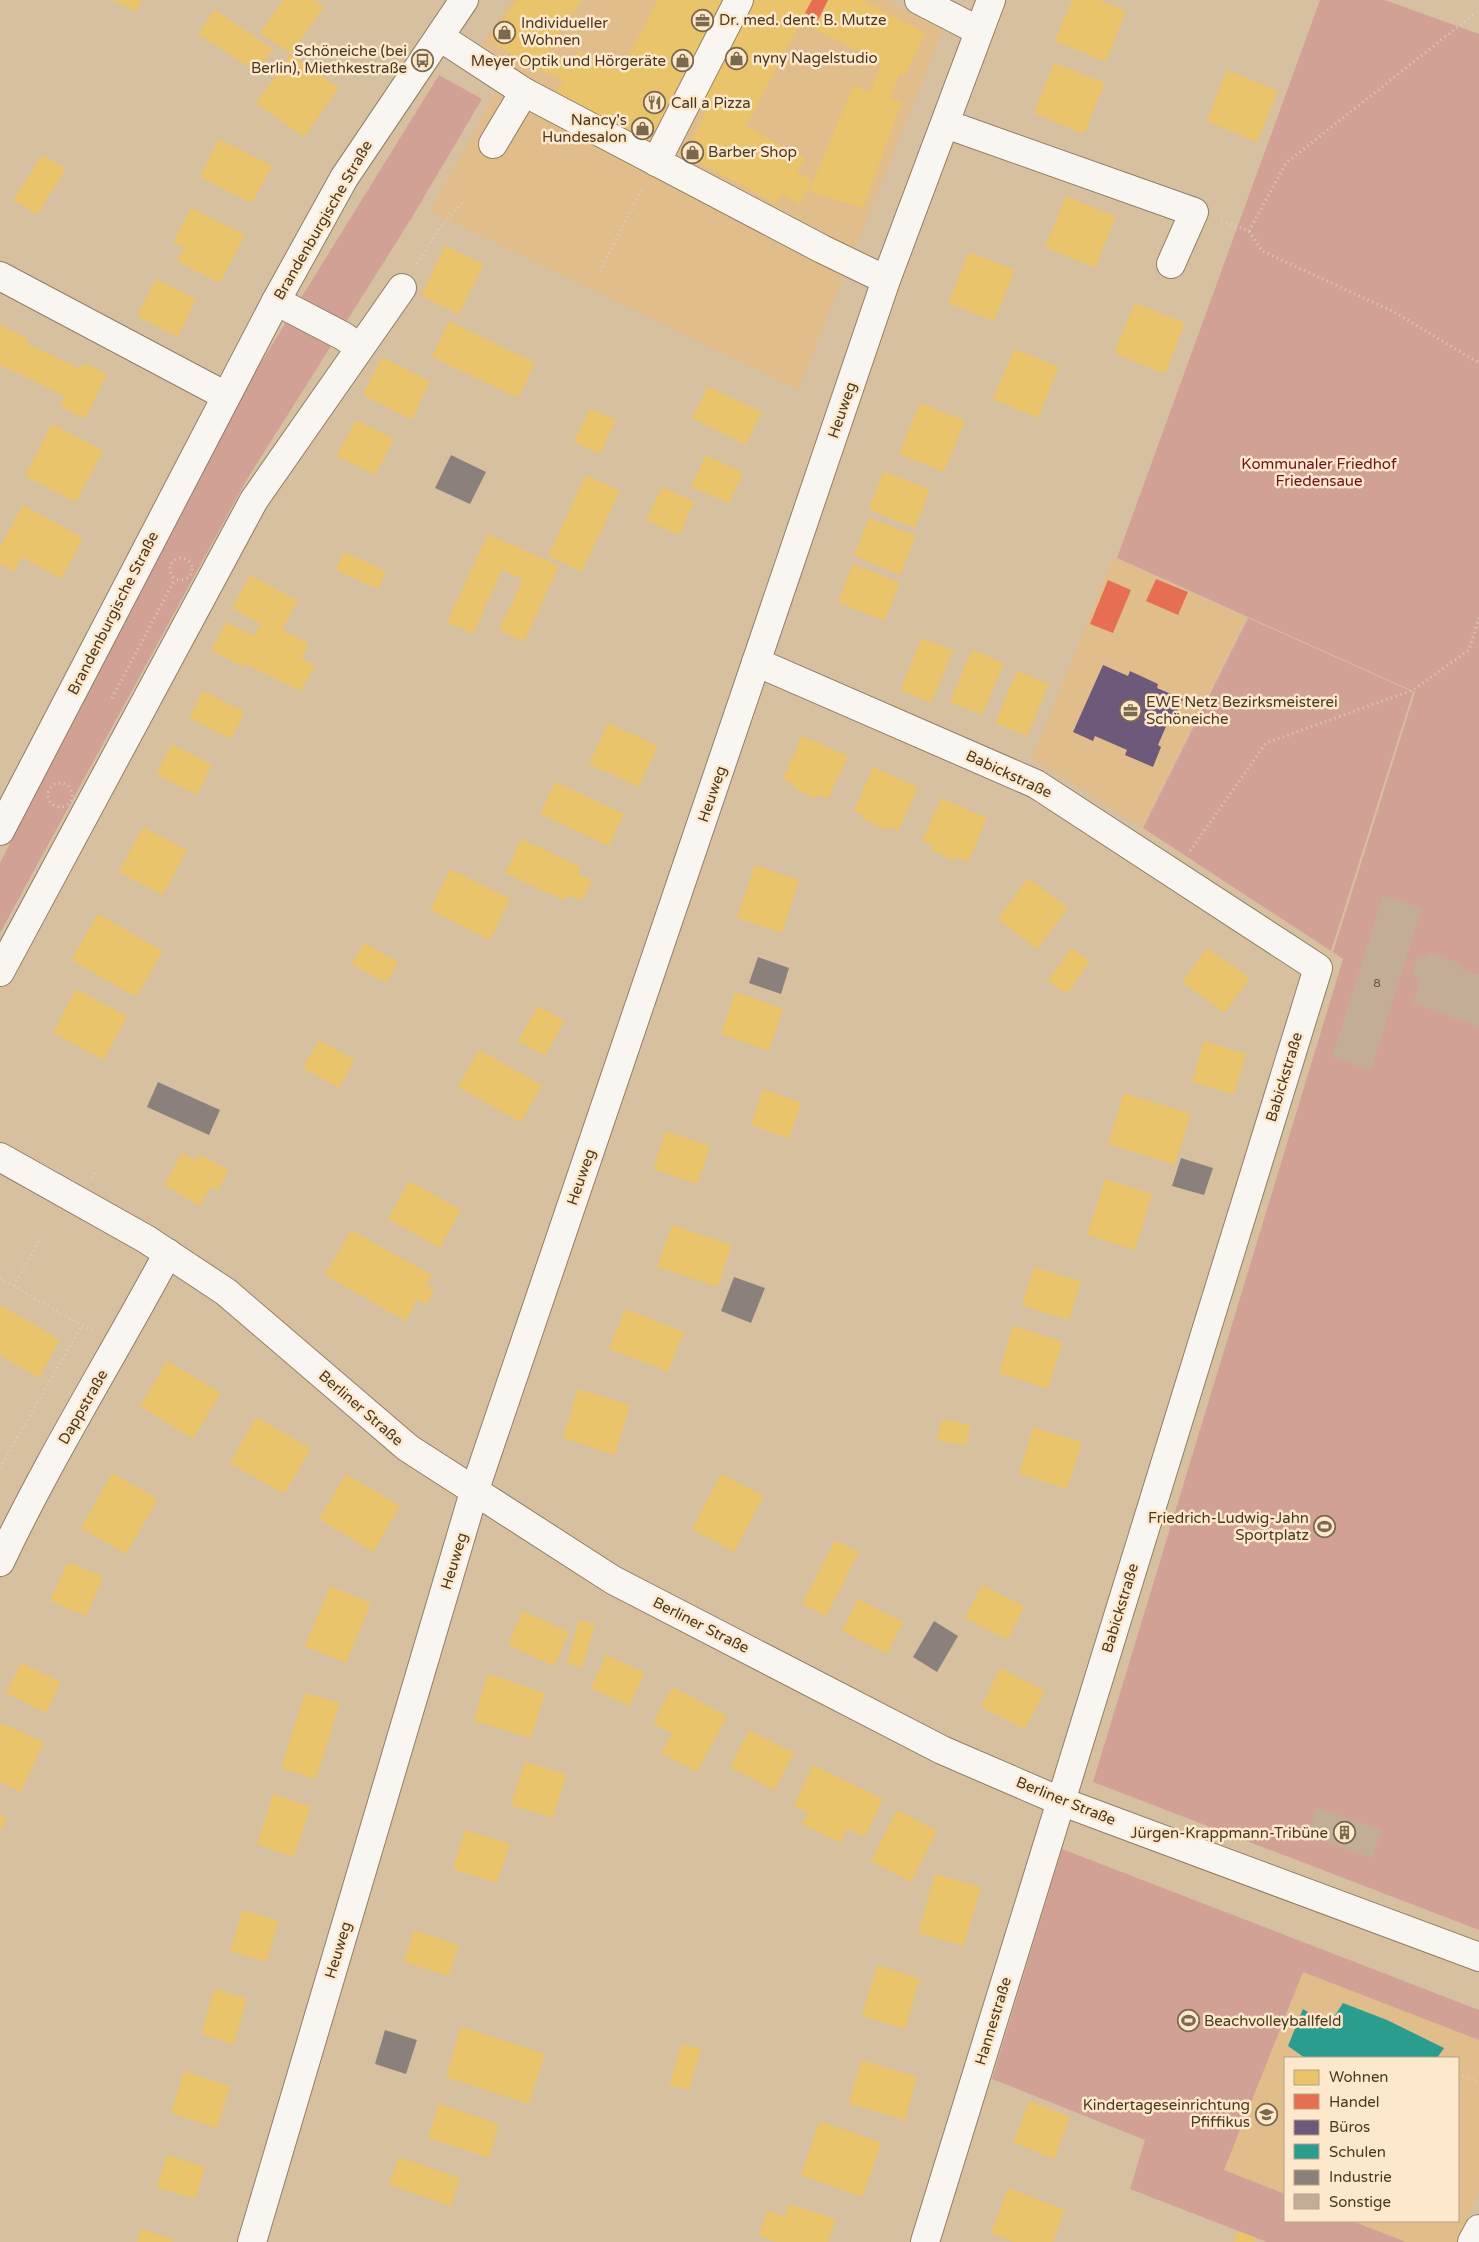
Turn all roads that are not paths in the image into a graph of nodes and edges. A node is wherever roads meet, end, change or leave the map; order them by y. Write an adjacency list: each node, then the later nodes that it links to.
1 (464, 0): 6 (street, Brandenburgische Straße)
2 (739, 0): 10 (street)
3 (919, 0): 5 (street)
4 (991, 0): 5 (street, Heuweg)
5 (979, 31): 8 (street, Heuweg)
6 (440, 36): 7 (street); 15 (street, Brandenburgische Straße)
7 (524, 92): 9 (street); 10 (street)
8 (946, 124): 11 (street); 13 (street, Heuweg)
9 (493, 144)
10 (656, 162): 13 (street)
11 (1171, 264)
12 (0, 276): 17 (street)
13 (886, 280): 18 (street, Heuweg)
14 (402, 288): 16 (street)
15 (276, 301): 16 (street); 17 (street, Brandenburgische Straße)
16 (359, 347): 20 (street)
17 (226, 396): 19 (street, Brandenburgische Straße)
18 (756, 662): 24 (street, Heuweg); 26 (street, Babickstraße)
19 (0, 831)
20 (7, 942): 21 (street)
21 (0, 972)
22 (0, 1157): 23 (street, Berliner Straße)
23 (168, 1253): 24 (street, Berliner Straße); 25 (street, Dappstraße)
24 (474, 1492): 26 (street, Berliner Straße); 28 (street, Heuweg)
25 (0, 1562)
26 (1060, 1801): 27 (street, Berliner Straße); 29 (street, Hannestraße)
27 (1479, 1956)
28 (252, 2242)
29 (925, 2242)

